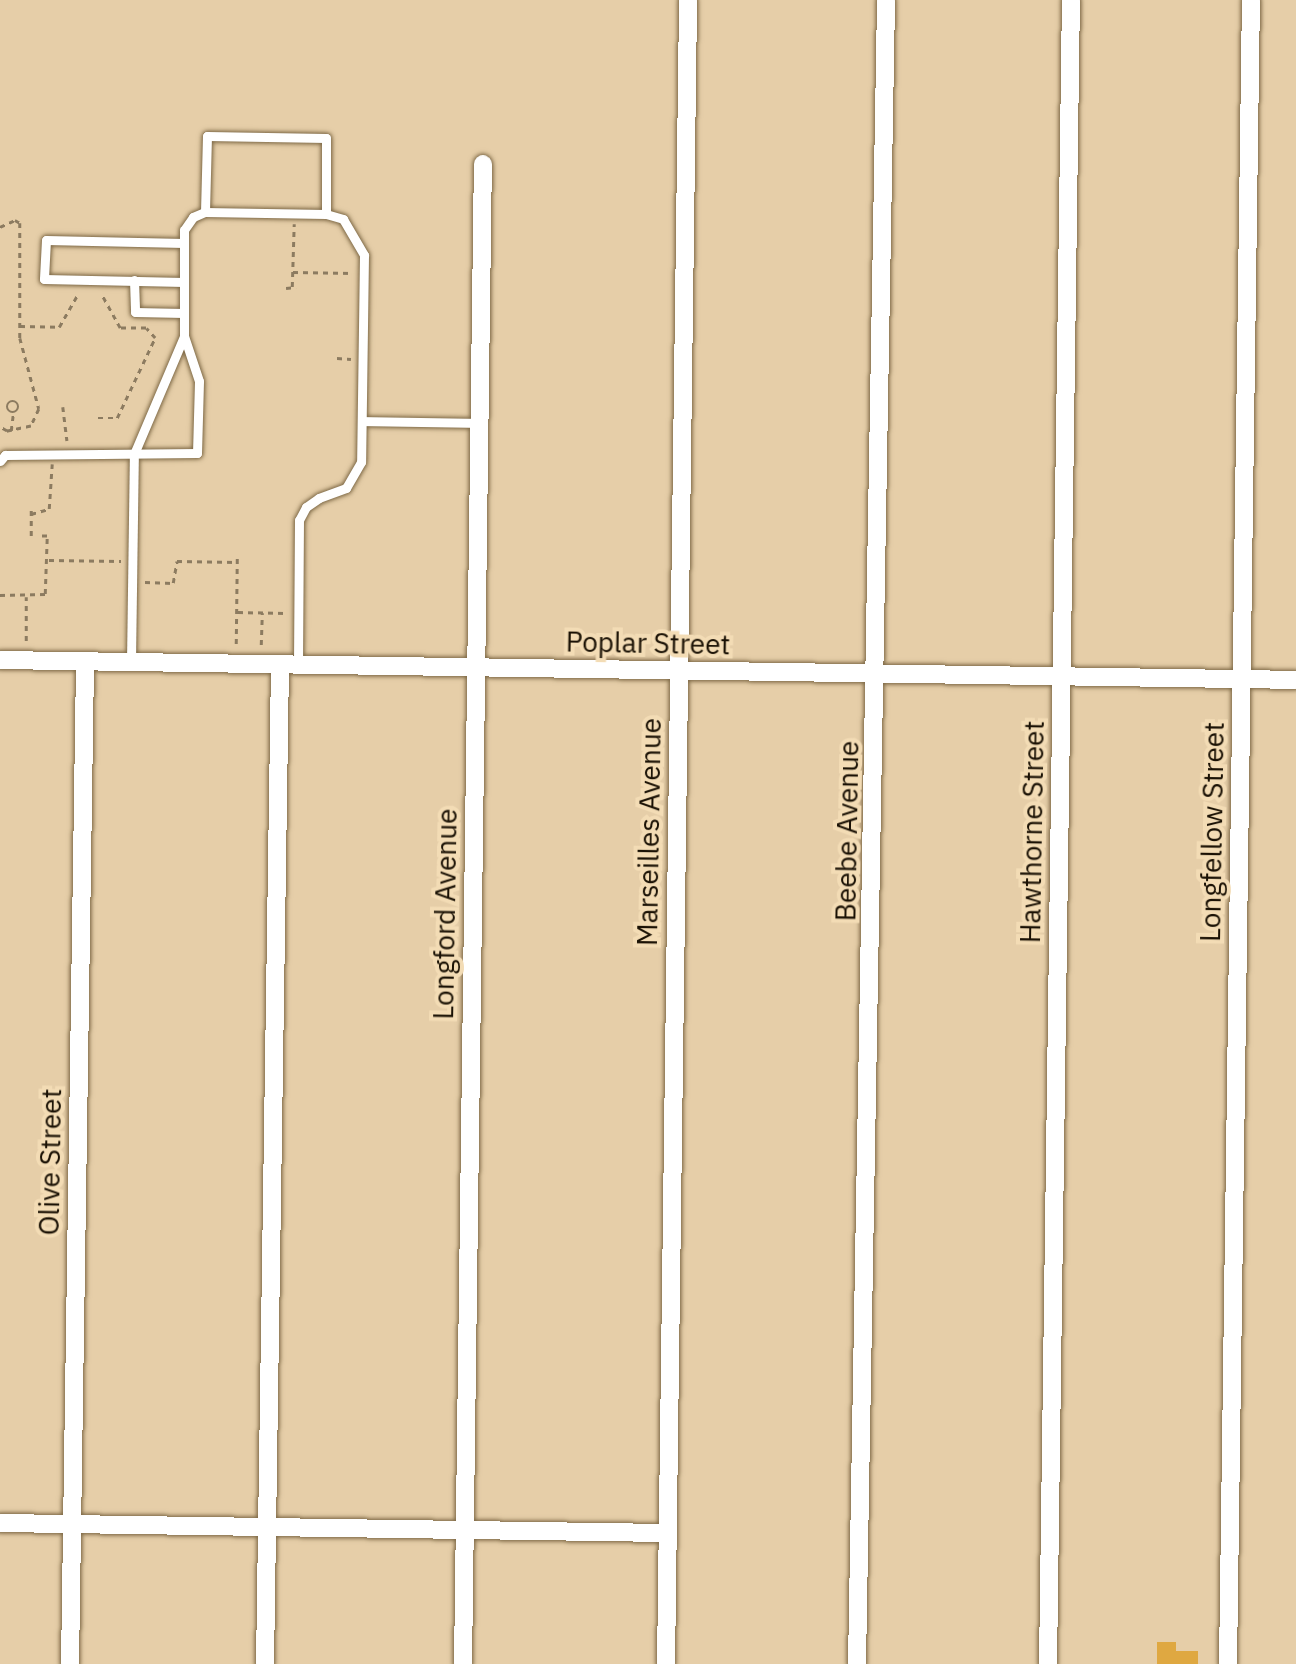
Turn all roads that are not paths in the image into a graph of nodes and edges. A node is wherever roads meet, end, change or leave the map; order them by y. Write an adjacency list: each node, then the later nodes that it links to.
1 (688, 0): 22 (street, Marseilles Avenue)
2 (886, 0): 23 (street, Beebe Avenue)
3 (1071, 0): 24 (street, Hawthorne Street)
4 (1251, 0): 25 (street, Longfellow Street)
5 (482, 164): 14 (street, Longford Avenue)
6 (205, 212): 7 (lane); 7 (lane); 8 (lane)
7 (326, 214): 13 (lane)
8 (184, 243): 9 (lane); 10 (lane)
9 (134, 280): 10 (lane); 11 (lane)
10 (184, 282): 11 (lane)
11 (184, 314): 12 (lane)
12 (184, 336): 15 (lane); 15 (lane)
13 (362, 422): 14 (lane); 20 (lane)
14 (479, 423): 21 (street, Longford Avenue)
15 (134, 454): 16 (lane); 19 (lane)
16 (0, 461)
17 (0, 660): 18 (street, Poplar Street)
18 (85, 661): 19 (street, Poplar Street); 28 (street, Olive Street)
19 (131, 662): 20 (street, Poplar Street)
20 (289, 665): 21 (street, Poplar Street); 29 (street)
21 (476, 668): 22 (street, Poplar Street); 30 (street, Longford Avenue)
22 (679, 671): 23 (street, Poplar Street); 31 (street, Marseilles Avenue)
23 (877, 674): 24 (street, Poplar Street); 36 (street, Beebe Avenue)
24 (1062, 677): 25 (street, Poplar Street); 37 (street, Hawthorne Street)
25 (1242, 680): 26 (street, Poplar Street); 38 (street, Longfellow Street)
26 (1296, 680)
27 (0, 1523): 28 (street)
28 (72, 1524): 29 (street); 32 (street, Olive Street)
29 (267, 1527): 30 (street); 33 (street)
30 (464, 1530): 31 (street); 34 (street, Longford Avenue)
31 (668, 1533): 35 (street, Marseilles Avenue)
32 (70, 1664)
33 (265, 1664)
34 (462, 1664)
35 (666, 1664)
36 (858, 1664)
37 (1048, 1664)
38 (1228, 1664)

